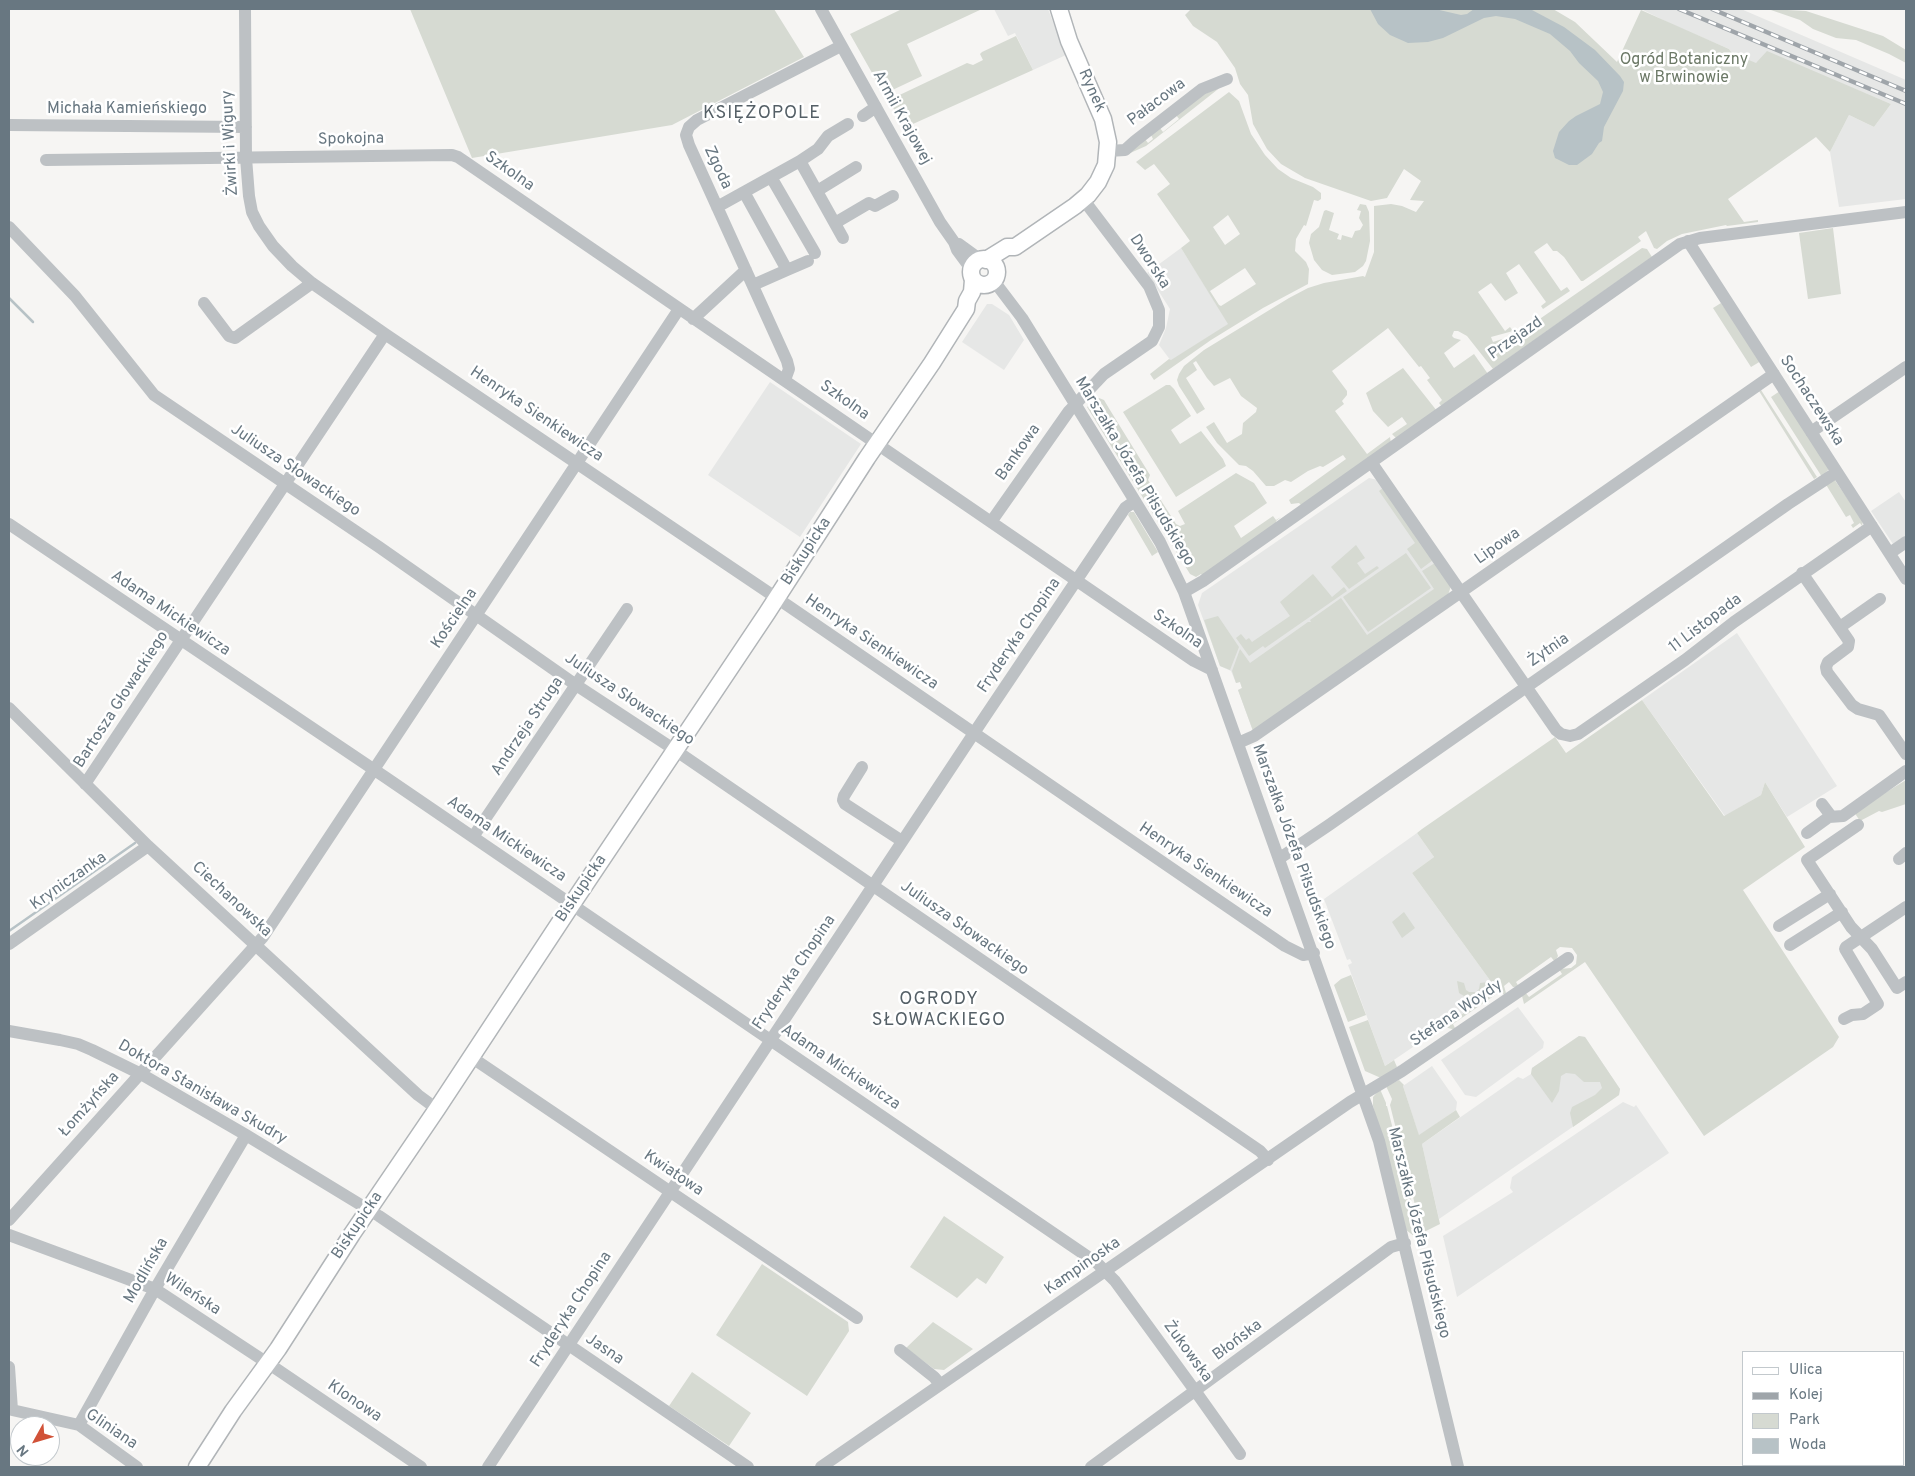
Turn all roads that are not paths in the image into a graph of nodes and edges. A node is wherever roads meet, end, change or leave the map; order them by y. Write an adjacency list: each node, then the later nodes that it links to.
1 (245, 9): 10 (street, Żwirki i Wigury)
2 (821, 9): 4 (street, Armii Krajowej)
3 (1062, 10): 11 (main road, Rynek)
4 (841, 46): 6 (street, Armii Krajowej); 23 (street, Zgoda)
5 (1226, 79): 11 (street, Pałacowa)
6 (876, 107): 7 (street); 31 (street, Armii Krajowej)
7 (863, 116)
8 (848, 124): 15 (street)
9 (9, 125): 10 (street, Michała Kamieńskiego)
10 (246, 127): 13 (street, Żwirki i Wigury)
11 (1108, 151): 17 (main road, Rynek)
12 (458, 156): 13 (street, Spokojna); 35 (street, Szkolna)
13 (246, 158): 14 (street, Spokojna); 32 (street, Żwirki i Wigury)
14 (46, 160)
15 (800, 161): 18 (street); 19 (street)
16 (856, 167): 19 (street)
17 (1104, 172): 22 (main road, Biskupicka)
18 (772, 177): 20 (street); 30 (street)
19 (816, 191): 25 (street)
20 (744, 192): 23 (street); 30 (street)
21 (893, 196): 25 (street)
22 (1083, 199): 31 (main road, Biskupicka); 41 (street, Dworska)
23 (717, 207): 29 (street, Zgoda)
24 (1906, 212): 28 (street, Przejazd)
25 (834, 222): 27 (street)
26 (9, 227): 47 (street, Juliusza Słowackiego)
27 (843, 238)
28 (1688, 241): 39 (street, Sochaczewska); 44 (street, Przejazd)
29 (746, 270): 33 (street, Zgoda); 36 (street)
30 (787, 270): 33 (street)
31 (984, 272): 41 (street, Marszałka Józefa Piłsudskiego); 43 (main road, Biskupicka)
32 (312, 283): 34 (street); 37 (street, Henryka Sienkiewicza)
33 (753, 285): 40 (street, Zgoda)
34 (204, 303)
35 (679, 309): 36 (street, Szkolna); 45 (street, Kościelna)
36 (694, 319): 40 (street, Szkolna)
37 (385, 334): 45 (street, Henryka Sienkiewicza); 47 (street, Bartosza Głowackiego)
38 (1906, 367): 42 (street)
39 (1774, 374): 42 (street, Sochaczewska); 58 (street, Lipowa)
40 (785, 380): 43 (street, Szkolna)
41 (1075, 405): 48 (street, Marszałka Józefa Piłsudskiego); 49 (street, Bankowa)
42 (1811, 432): 46 (street, Sochaczewska)
43 (876, 443): 49 (street, Szkolna); 59 (main road, Biskupicka)
44 (1371, 462): 57 (street, Przejazd); 58 (street)
45 (577, 463): 59 (street, Henryka Sienkiewicza); 62 (street, Kościelna)
46 (1837, 472): 51 (street, Sochaczewska); 67 (street, Żytnia)
47 (284, 484): 62 (street, Juliusza Słowackiego); 64 (street, Bartosza Głowackiego)
48 (1135, 501): 56 (street, Fryderyka Chopina); 57 (street, Marszałka Józefa Piłsudskiego)
49 (991, 522): 56 (street, Szkolna)
50 (9, 524): 64 (street, Adama Mickiewicza)
51 (1872, 526): 53 (street, Sochaczewska); 54 (street, 11 Listopada)
52 (1906, 542): 53 (street)
53 (1890, 553): 55 (street, Sochaczewska)
54 (1802, 573): 63 (street); 67 (street, 11 Listopada)
55 (1906, 579)
56 (1076, 581): 65 (street, Szkolna); 69 (street, Fryderyka Chopina)
57 (1184, 592): 65 (street, Marszałka Józefa Piłsudskiego)
58 (1461, 592): 67 (street); 70 (street, Lipowa)
59 (777, 598): 69 (street, Henryka Sienkiewicza); 71 (main road, Biskupicka)
60 (1880, 599): 63 (street)
61 (627, 610): 66 (street, Andrzeja Struga)
62 (477, 615): 66 (street, Juliusza Słowackiego); 74 (street, Kościelna)
63 (1840, 627): 72 (street)
64 (181, 641): 74 (street, Adama Mickiewicza); 76 (street, Bartosza Głowackiego)
65 (1212, 670): 70 (street, Marszałka Józefa Piłsudskiego)
66 (576, 684): 71 (street, Juliusza Słowackiego); 81 (street, Andrzeja Struga)
67 (1527, 687): 84 (street, Żytnia)
68 (9, 708): 76 (street, Ciechanowska)
69 (974, 733): 82 (street, Fryderyka Chopina); 95 (street, Henryka Sienkiewicza)
70 (1238, 743): 84 (street, Marszałka Józefa Piłsudskiego)
71 (675, 750): 85 (street, Juliusza Słowackiego); 87 (main road, Biskupicka)
72 (1906, 754)
73 (862, 767): 82 (street)
74 (374, 771): 81 (street, Adama Mickiewicza); 93 (street, Kościelna)
75 (1906, 771): 78 (street)
76 (85, 784): 83 (street, Ciechanowska)
77 (1822, 804): 78 (street)
78 (1831, 816): 80 (street)
79 (1858, 825): 86 (street)
80 (1807, 833)
81 (473, 837): 87 (street, Adama Mickiewicza)
82 (902, 841): 85 (street, Fryderyka Chopina)
83 (148, 846): 92 (street, Kryniczanka); 93 (street, Ciechanowska)
84 (1280, 858): 95 (street, Marszałka Józefa Piłsudskiego)
85 (873, 886): 100 (street, Fryderyka Chopina); 106 (street, Juliusza Słowackiego)
86 (1830, 894): 89 (street); 90 (street)
87 (572, 904): 100 (street, Adama Mickiewicza); 101 (main road, Biskupicka)
88 (1906, 907): 91 (street)
89 (1842, 912): 91 (street); 94 (street)
90 (1779, 926)
91 (1861, 936): 97 (street); 98 (street)
92 (9, 944)
93 (256, 945): 102 (street, Łomżyńska); 104 (street, Ciechanowska)
94 (1790, 945)
95 (1314, 953): 103 (street, Marszałka Józefa Piłsudskiego)
96 (1568, 958): 103 (street, Stefana Woydy)
97 (1906, 982)
98 (1844, 1020)
99 (9, 1031): 102 (street, Doktora Stanisława Skudry)
100 (770, 1040): 107 (street, Fryderyka Chopina); 112 (street, Adama Mickiewicza)
101 (470, 1057): 104 (main road, Biskupicka); 107 (street, Kwiatowa)
102 (141, 1074): 105 (street, Doktora Stanisława Skudry); 109 (street, Łomżyńska)
103 (1364, 1095): 106 (street, Kampinoska); 111 (street, Marszałka Józefa Piłsudskiego)
104 (437, 1109): 108 (main road, Biskupicka)
105 (246, 1135): 108 (street, Doktora Stanisława Skudry); 113 (street, Modlińska)
106 (1268, 1160): 112 (street, Kampinoska)
107 (670, 1191): 114 (street, Kwiatowa); 115 (street, Fryderyka Chopina)
108 (368, 1209): 115 (street, Jasna); 117 (main road, Biskupicka)
109 (9, 1220)
110 (9, 1235): 113 (street, Wileńska)
111 (1404, 1243): 120 (street, Błońska); 131 (street, Marszałka Józefa Piłsudskiego)
112 (1106, 1270): 119 (street, Kampinoska); 120 (street, Żukowska)
113 (155, 1289): 117 (street, Wileńska); 122 (street, Modlińska)
114 (857, 1318)
115 (568, 1346): 127 (street, Fryderyka Chopina); 128 (street, Jasna)
116 (900, 1350): 119 (street)
117 (268, 1363): 125 (main road, Biskupicka); 126 (street, Klonowa)
118 (9, 1367): 121 (street)
119 (940, 1384): 129 (street, Kampinoska)
120 (1196, 1392): 123 (street, Żukowska); 130 (street, Błońska)
121 (10, 1411): 122 (street, Gliniana)
122 (79, 1425): 124 (street, Gliniana)
123 (1240, 1454)
124 (137, 1467)
125 (197, 1467)
126 (421, 1467)
127 (488, 1467)
128 (748, 1467)
129 (820, 1467)
130 (1091, 1467)
131 (1458, 1467)

